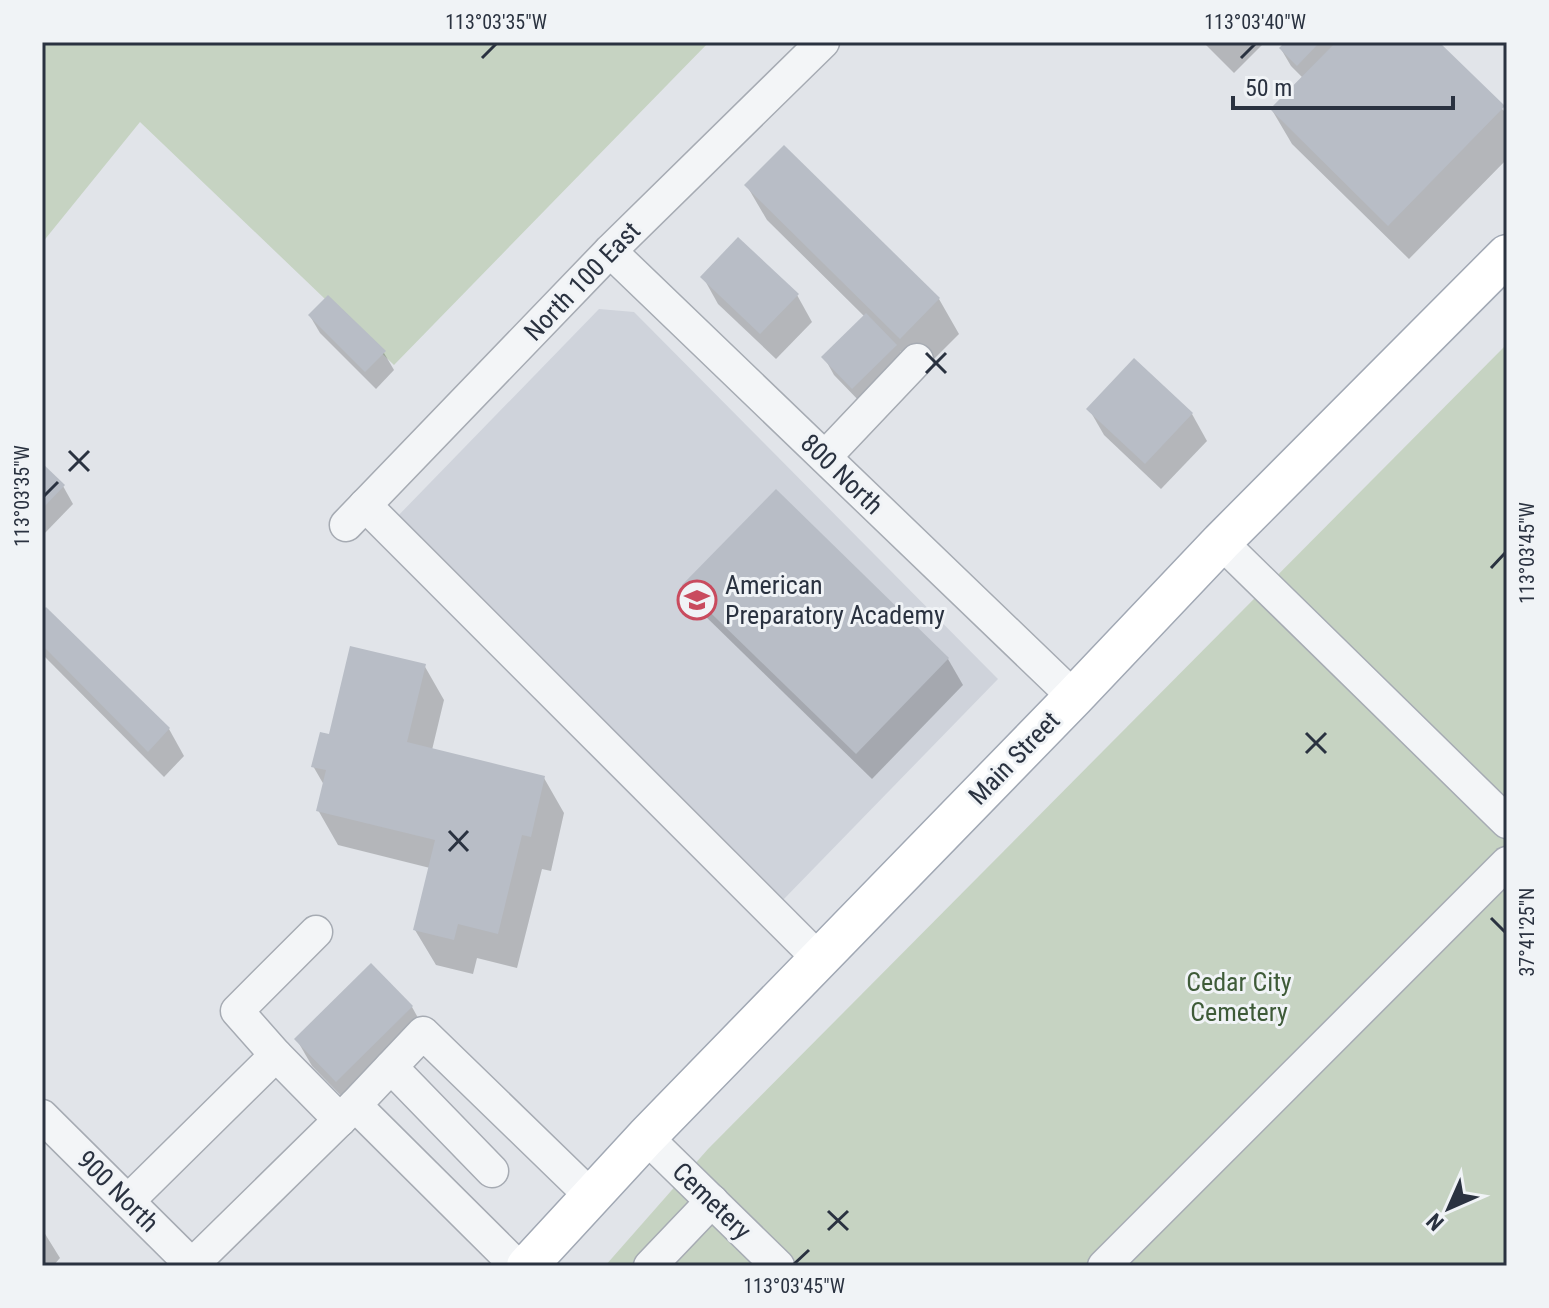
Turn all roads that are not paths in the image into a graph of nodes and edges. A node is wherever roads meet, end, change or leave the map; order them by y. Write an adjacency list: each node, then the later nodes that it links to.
1 (823, 42): 2 (street, North 100 East)
2 (610, 251): 5 (street, 800 North); 11 (street, North 100 East)
3 (1507, 255): 6 (main road, Main Street)
4 (917, 360): 5 (street)
5 (825, 457): 7 (street, 800 North)
6 (1221, 542): 7 (main road, Main Street); 8 (street)
7 (1074, 697): 11 (main road, Main Street)
8 (1507, 822)
9 (1507, 863): 28 (street)
10 (316, 932): 12 (street)
11 (819, 959): 17 (main road, Main Street)
12 (276, 1055): 14 (street); 20 (street)
13 (391, 1067): 14 (street); 16 (street); 18 (street)
14 (347, 1112): 22 (street); 23 (street)
15 (42, 1116): 20 (street, 900 North)
16 (527, 1133): 18 (street); 19 (street)
17 (646, 1137): 19 (main road, Main Street); 21 (street, Cemetery)
18 (492, 1171): 22 (street)
19 (591, 1196): 25 (main road, Main Street)
20 (128, 1201): 23 (street, 900 North)
21 (712, 1201): 26 (street); 27 (street, Cemetery)
22 (458, 1207): 24 (street)
23 (193, 1265)
24 (517, 1266)
25 (527, 1266)
26 (650, 1266)
27 (778, 1266)
28 (1104, 1266)

